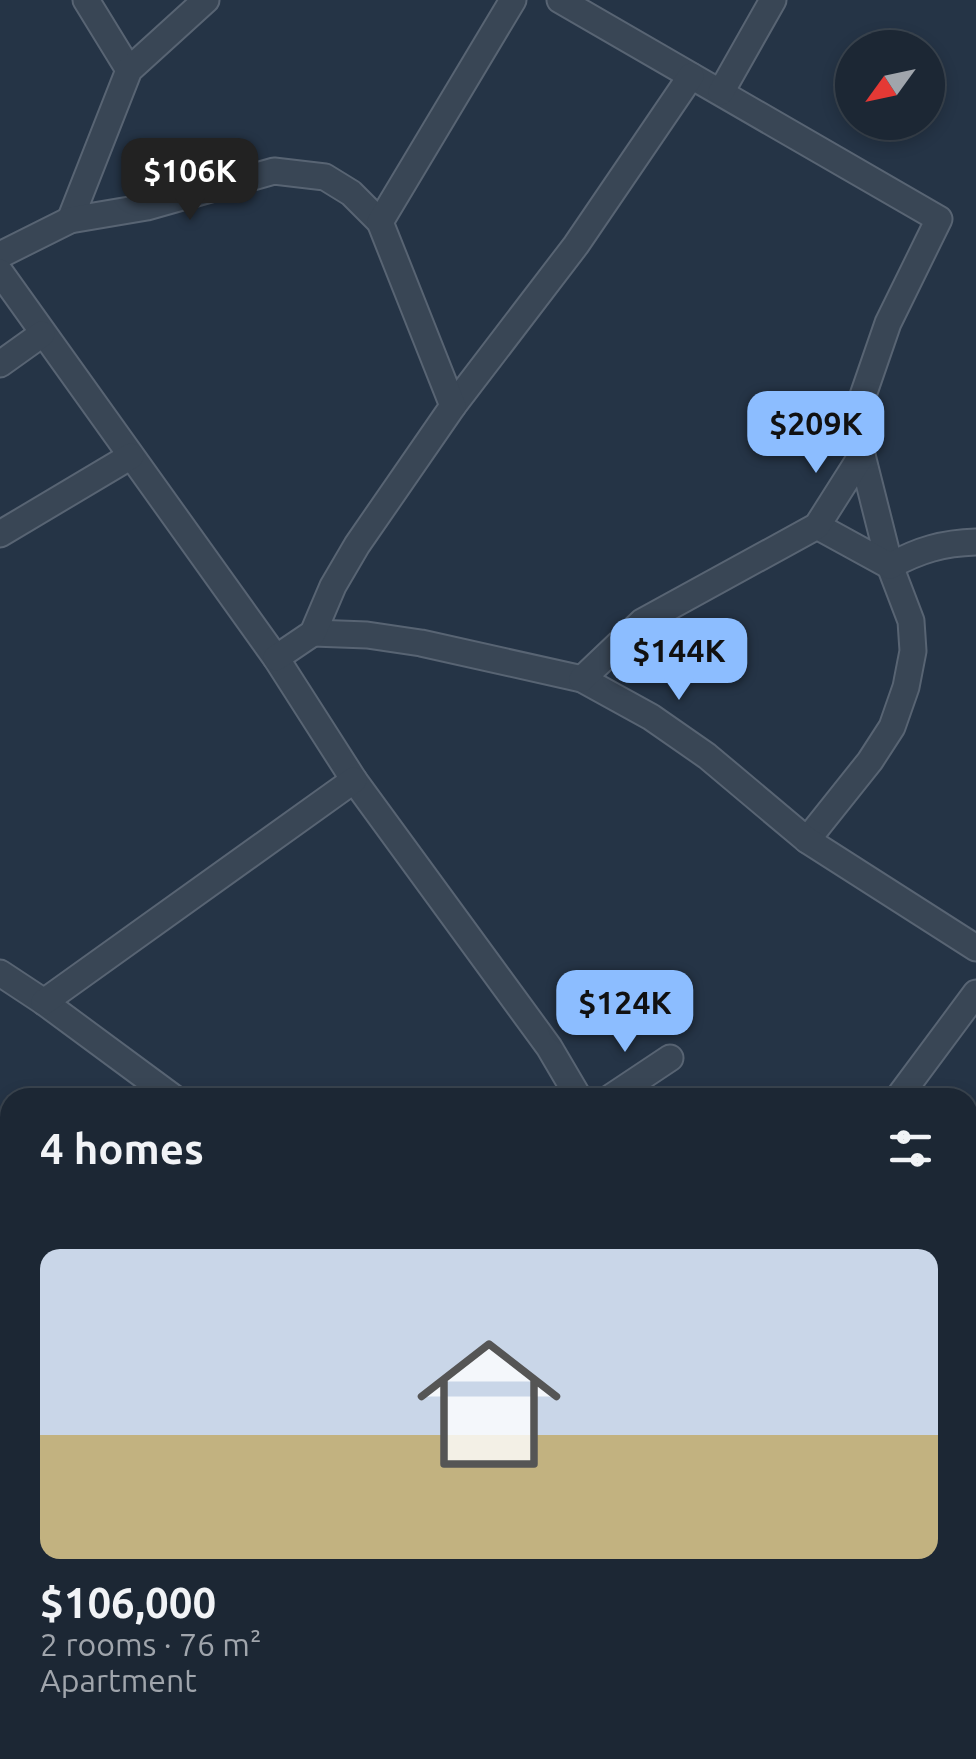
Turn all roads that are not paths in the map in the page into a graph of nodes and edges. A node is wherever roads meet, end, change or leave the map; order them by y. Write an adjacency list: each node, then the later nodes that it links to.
1 (86, 0): 6 (street)
2 (206, 0): 6 (street)
3 (513, 0): 10 (street)
4 (560, 0): 7 (street)
5 (774, 0): 8 (street)
6 (129, 70): 9 (street)
7 (690, 76): 8 (street); 15 (street)
8 (722, 92): 16 (street)
9 (70, 220): 10 (street); 11 (street)
10 (380, 222): 15 (street)
11 (0, 256)
12 (0, 272): 13 (street)
13 (42, 334): 14 (street); 17 (street)
14 (0, 364)
15 (453, 406): 22 (street)
16 (862, 454): 18 (street); 21 (street)
17 (131, 456): 19 (street); 23 (street)
18 (817, 526): 21 (street); 24 (street)
19 (0, 534)
20 (976, 542): 21 (street)
21 (890, 566): 26 (street)
22 (313, 633): 23 (street); 24 (street)
23 (276, 658): 25 (street)
24 (582, 680): 26 (street)
25 (354, 780): 30 (street); 33 (street)
26 (807, 840): 27 (street)
27 (976, 948)
28 (0, 974): 30 (street)
29 (976, 993): 35 (street)
30 (44, 1002): 32 (street)
31 (670, 1058): 34 (street)
32 (160, 1088)
33 (573, 1088)
34 (625, 1088)
35 (905, 1088)

